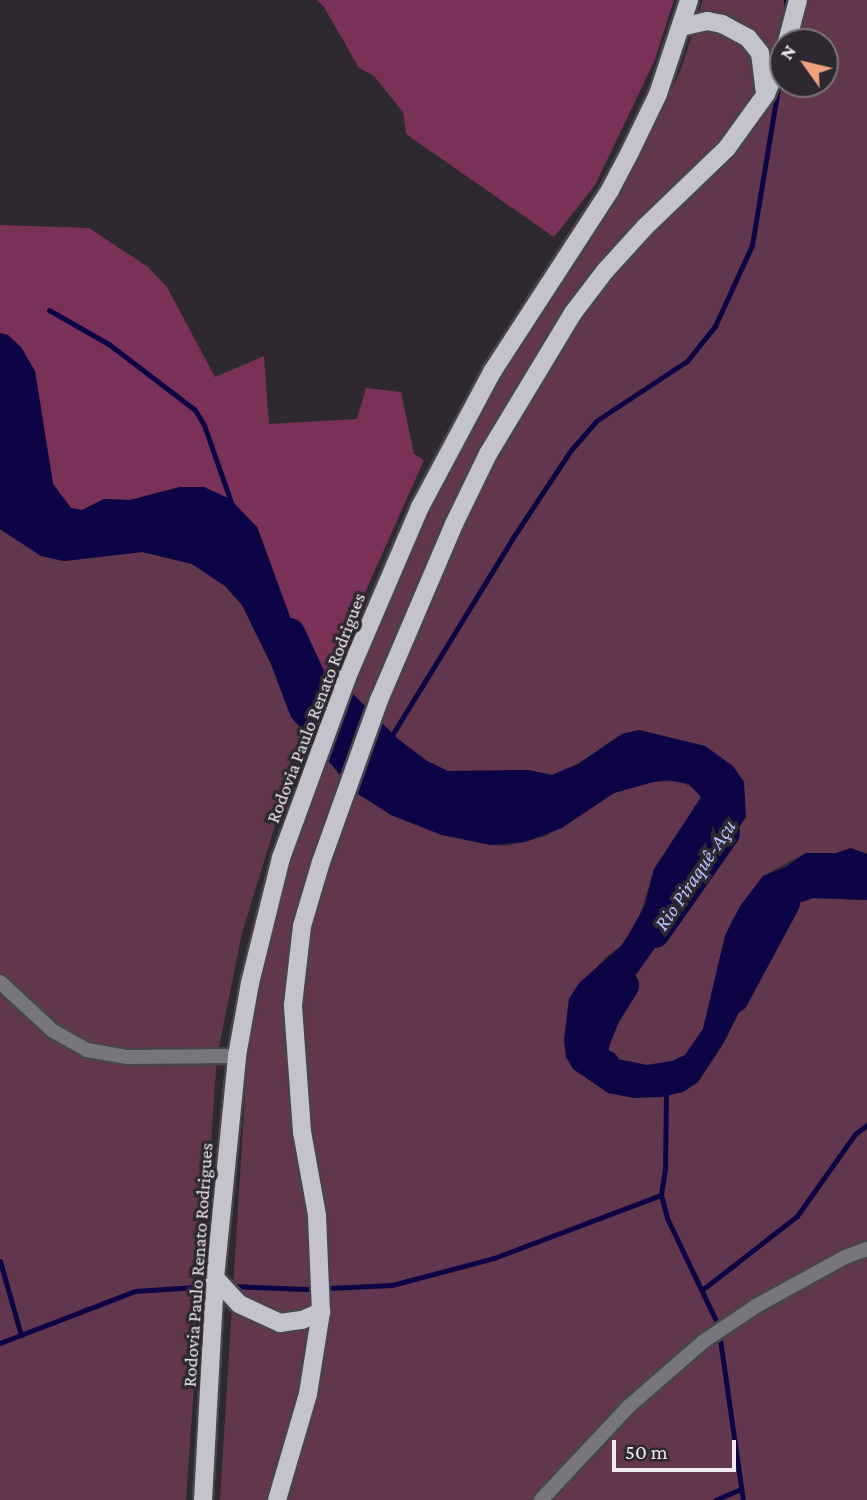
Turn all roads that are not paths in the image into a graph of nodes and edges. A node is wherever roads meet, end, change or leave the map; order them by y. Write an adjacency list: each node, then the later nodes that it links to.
1 (689, 0): 3 (main road, Rodovia Paulo Renato Rodrigues)
2 (798, 0): 4 (main road)
3 (681, 27): 6 (main road); 8 (main road, Rodovia Paulo Renato Rodrigues)
4 (791, 28)
5 (769, 87): 6 (main road)
6 (766, 94): 11 (main road)
7 (0, 982): 8 (street)
8 (237, 1056): 10 (main road, Rodovia Paulo Renato Rodrigues)
9 (867, 1249): 14 (street)
10 (215, 1278): 11 (main road); 12 (main road, Rodovia Paulo Renato Rodrigues)
11 (321, 1312): 13 (main road)
12 (202, 1500)
13 (277, 1500)
14 (541, 1500)

